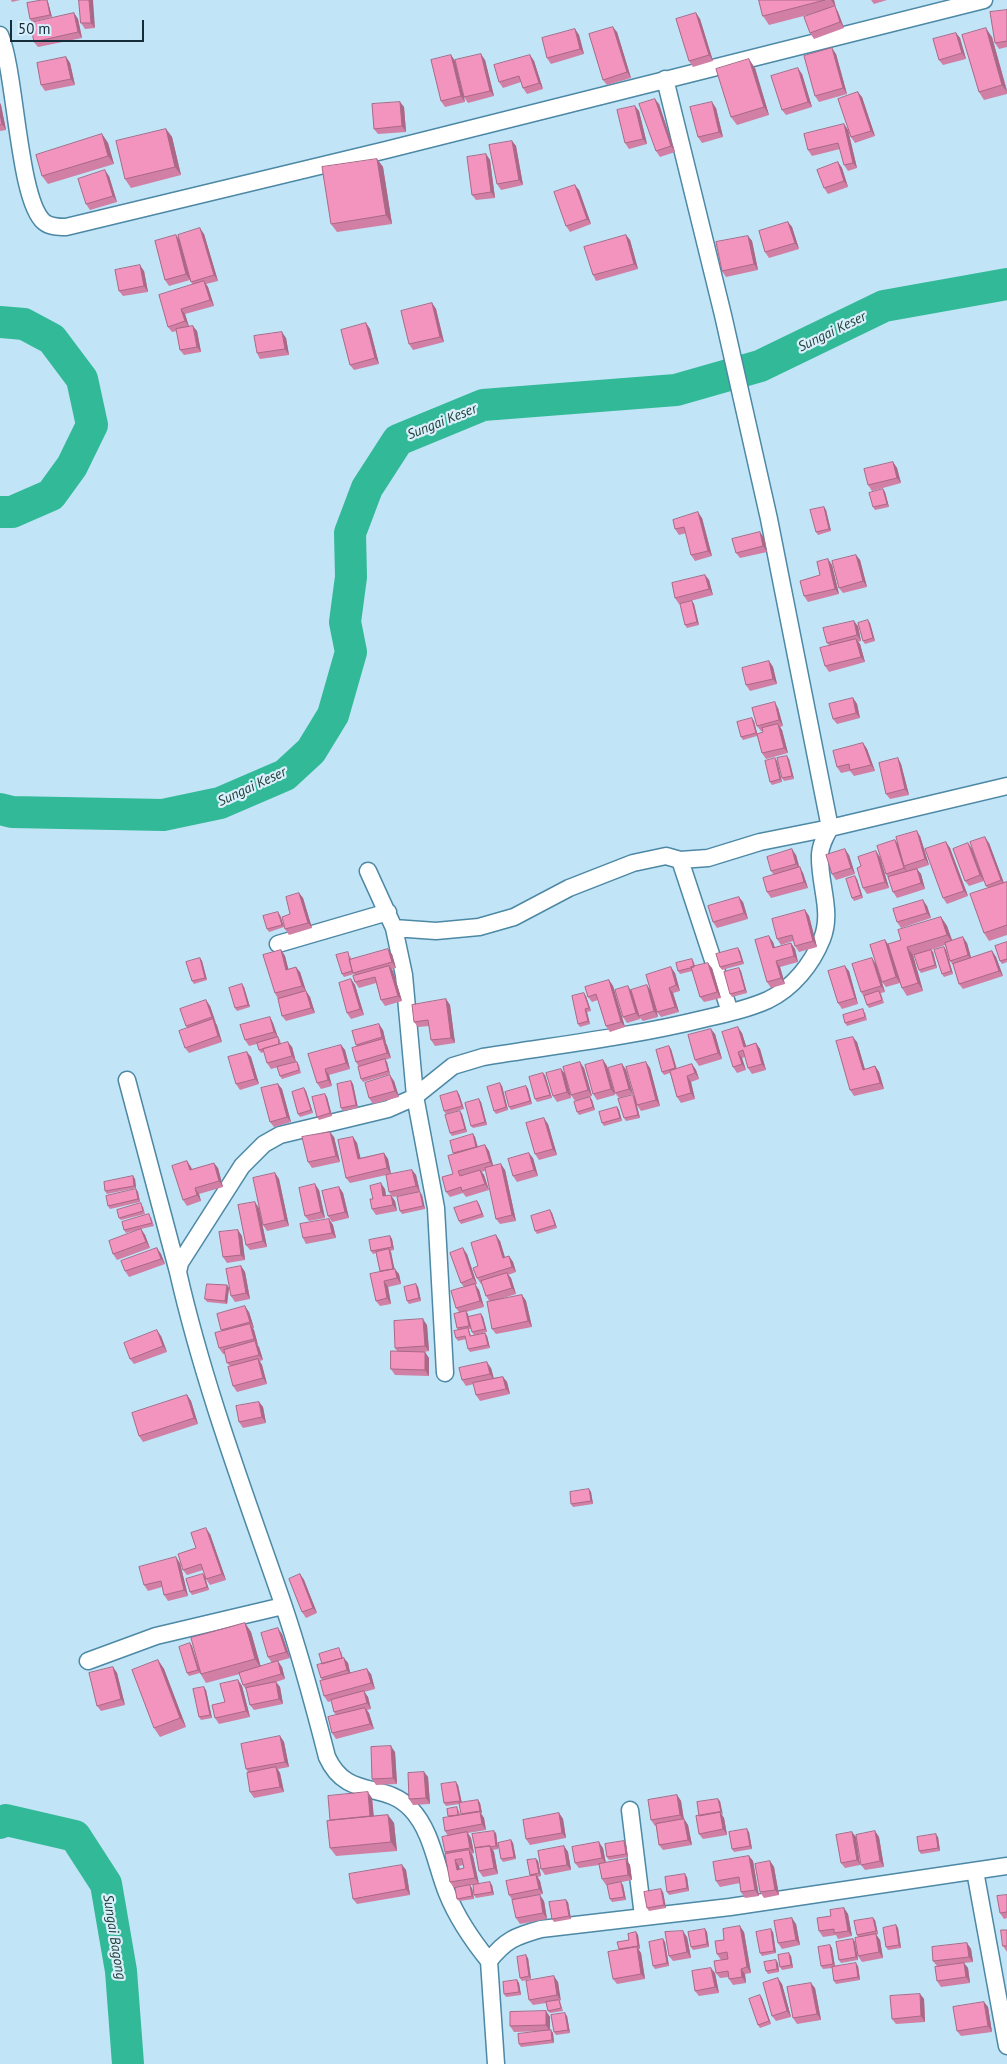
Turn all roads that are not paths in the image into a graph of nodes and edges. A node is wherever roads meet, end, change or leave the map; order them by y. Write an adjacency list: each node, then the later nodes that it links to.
1 (984, 0): 3 (street)
2 (0, 35): 3 (street)
3 (665, 79): 5 (street)
4 (1007, 786): 5 (street)
5 (830, 828): 6 (street); 11 (street)
6 (680, 860): 9 (street); 11 (street)
7 (368, 871): 8 (street)
8 (388, 912): 9 (street); 10 (street)
9 (394, 928): 13 (street)
10 (278, 944)
11 (730, 1012): 13 (street)
12 (127, 1080): 14 (street)
13 (415, 1096): 14 (street); 15 (street)
14 (178, 1272): 16 (street)
15 (445, 1373)
16 (283, 1606): 17 (street); 22 (street)
17 (88, 1662)
18 (630, 1810): 21 (street)
19 (1007, 1866): 20 (street)
20 (975, 1871): 21 (street); 23 (street)
21 (644, 1916): 22 (street)
22 (489, 1962): 24 (street)
23 (1007, 2046)
24 (496, 2064)

